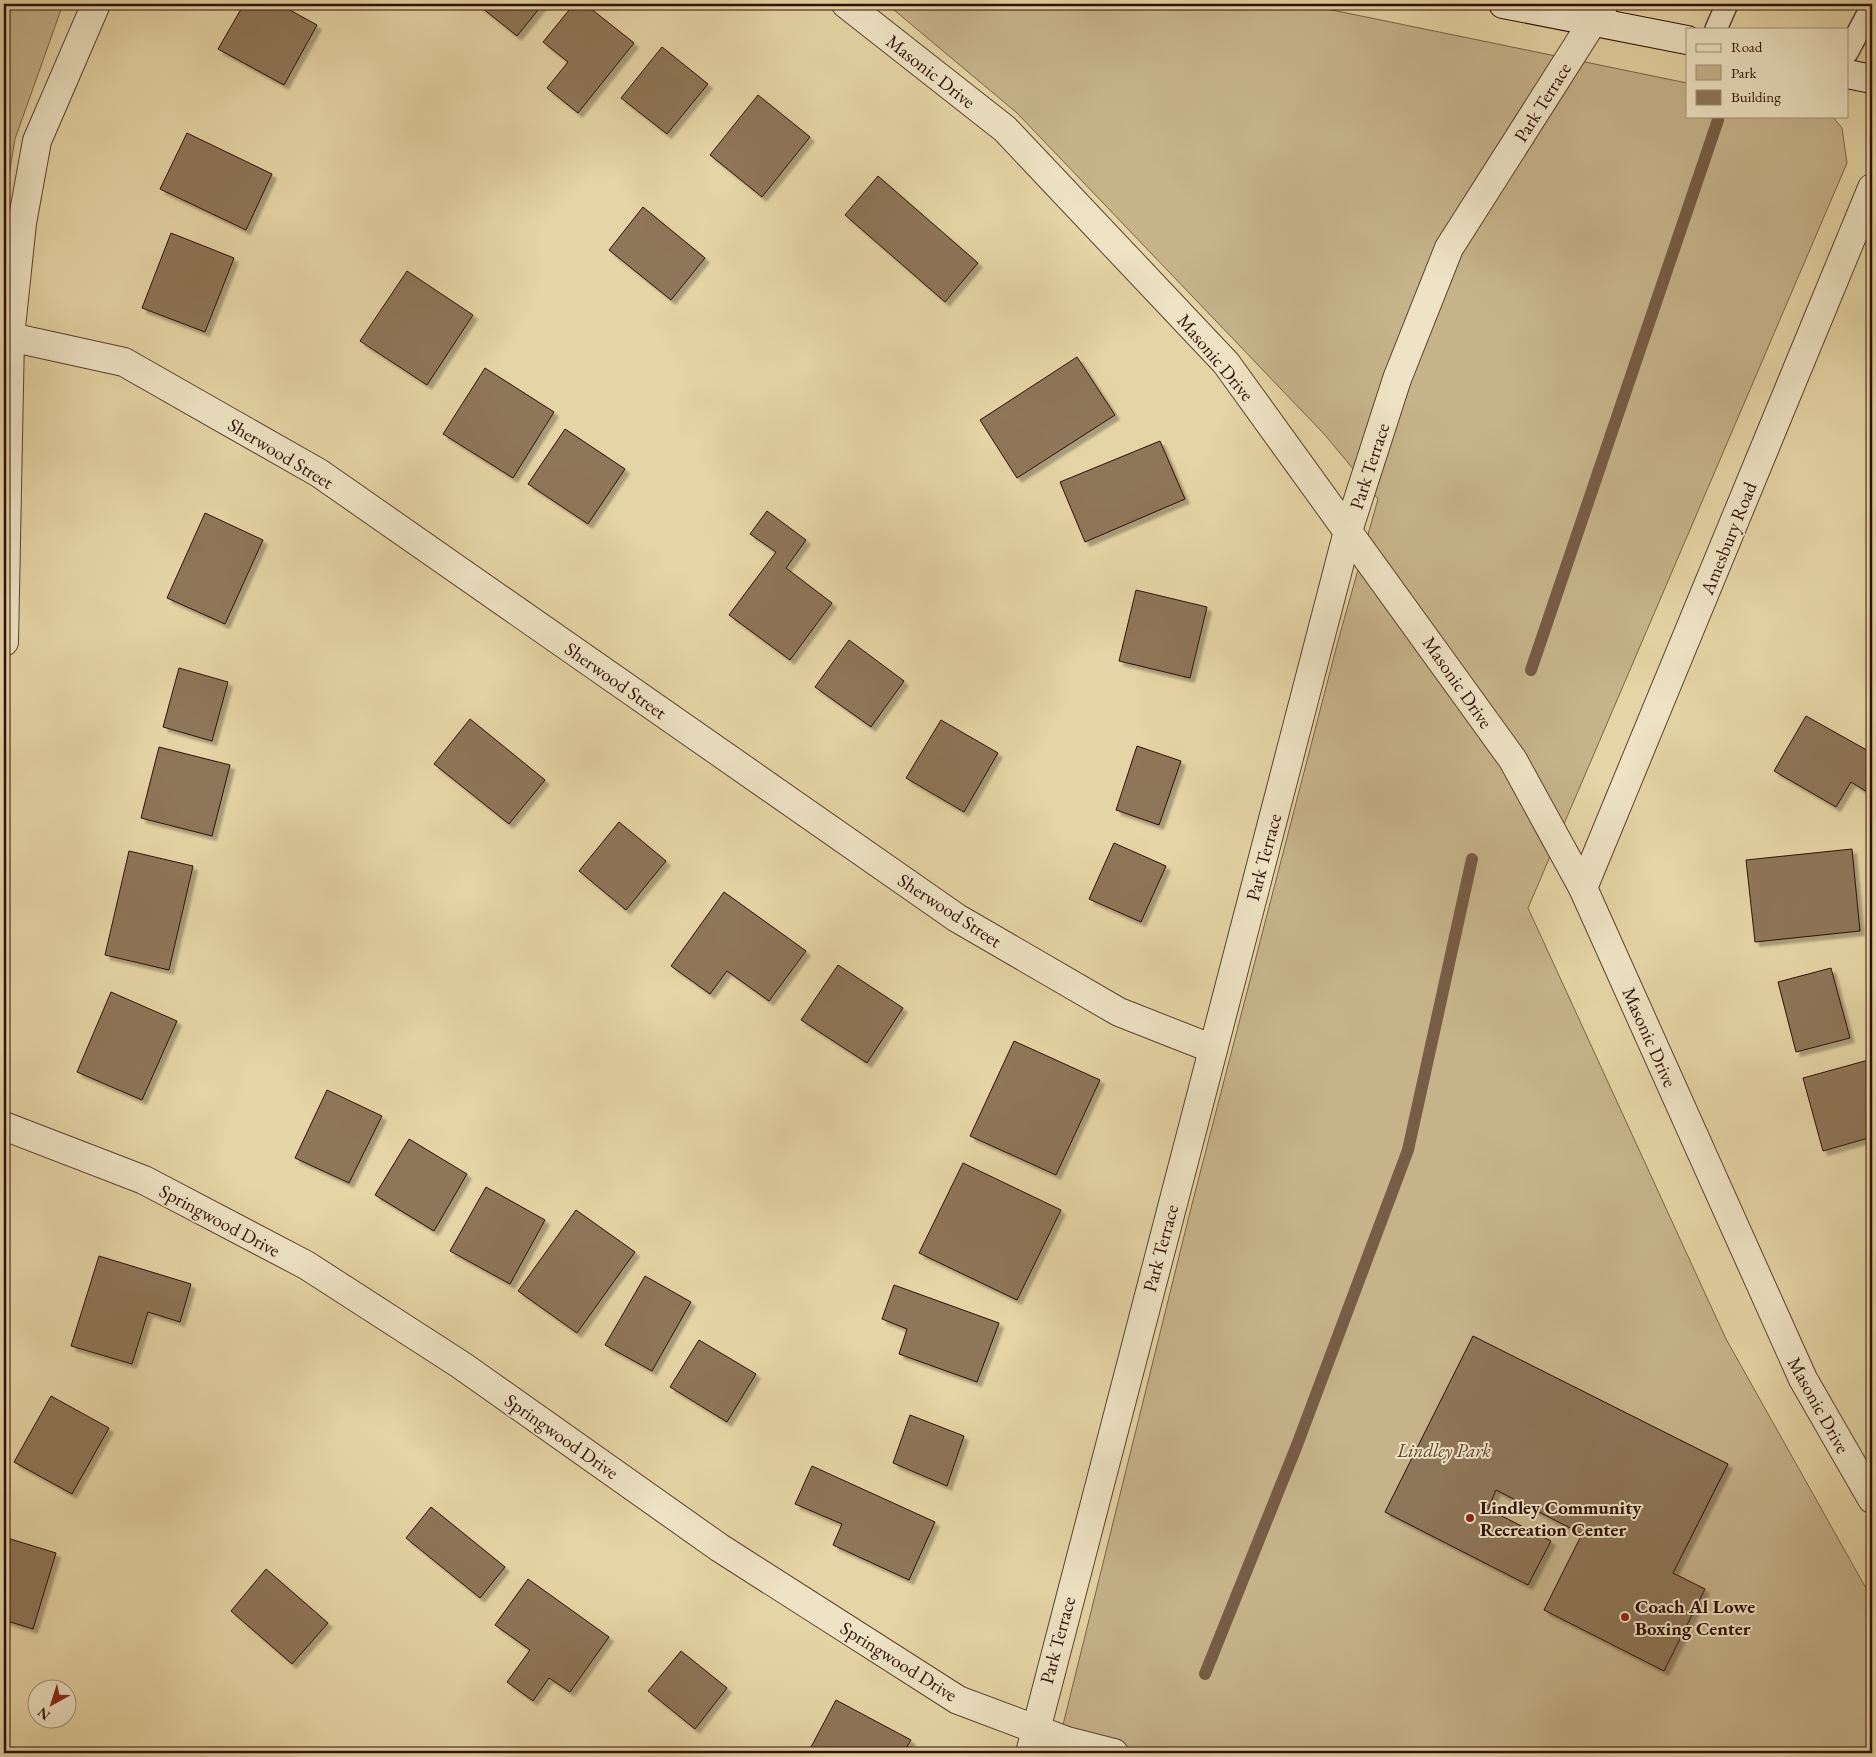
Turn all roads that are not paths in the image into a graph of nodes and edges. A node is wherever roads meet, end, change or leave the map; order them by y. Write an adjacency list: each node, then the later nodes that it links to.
1 (96, 4): 13 (street)
2 (846, 4): 14 (street, Masonic Drive)
3 (1503, 4): 6 (street)
4 (1727, 4): 7 (lane)
5 (1872, 6): 9 (lane)
6 (1598, 12): 8 (street); 14 (street, Park Terrace)
7 (1716, 28)
8 (1686, 40)
9 (1848, 50)
10 (1848, 74): 11 (street)
11 (1872, 79)
12 (1872, 188): 16 (street, Amesbury Road)
13 (10, 337): 15 (street); 17 (street, Sherwood Street)
14 (1348, 531): 16 (street, Masonic Drive); 17 (street, Park Terrace)
15 (4, 642)
16 (1583, 888): 19 (street, Masonic Drive)
17 (1213, 1049): 20 (street, Park Terrace)
18 (4, 1126): 20 (street, Springwood Drive)
19 (1872, 1499)
20 (1032, 1741): 21 (street, Springwood Drive)
21 (1114, 1753)

